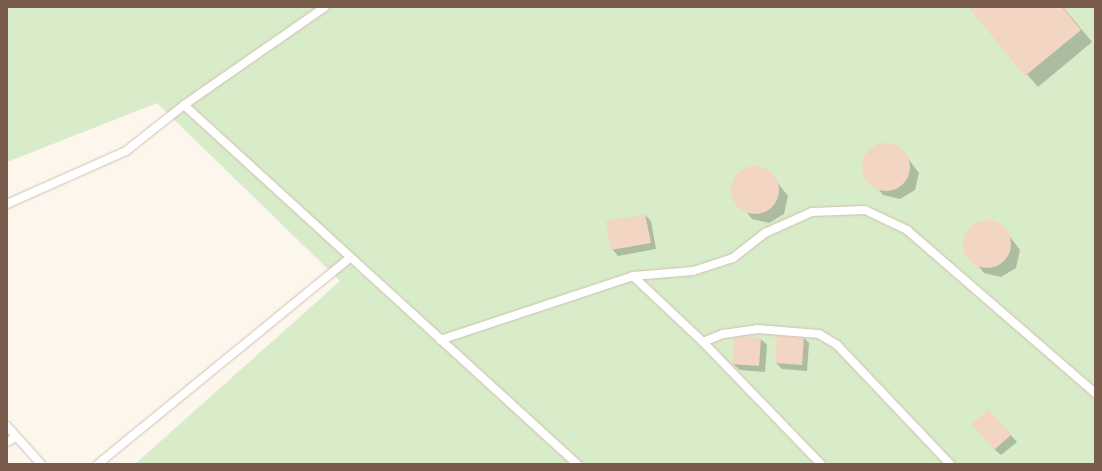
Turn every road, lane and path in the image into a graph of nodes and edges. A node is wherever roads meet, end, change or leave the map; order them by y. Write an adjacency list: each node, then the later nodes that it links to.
1 (325, 7): 2 (lane)
2 (184, 105): 3 (lane); 4 (lane)
3 (7, 204)
4 (350, 258): 6 (lane); 13 (lane)
5 (633, 276): 6 (lane); 7 (lane); 8 (lane)
6 (440, 340): 14 (lane)
7 (703, 342): 15 (lane); 16 (lane)
8 (1095, 393)
9 (7, 426): 10 (lane)
10 (16, 437): 11 (lane); 12 (lane)
11 (7, 442)
12 (41, 464)
13 (98, 464)
14 (577, 464)
15 (821, 464)
16 (950, 464)

